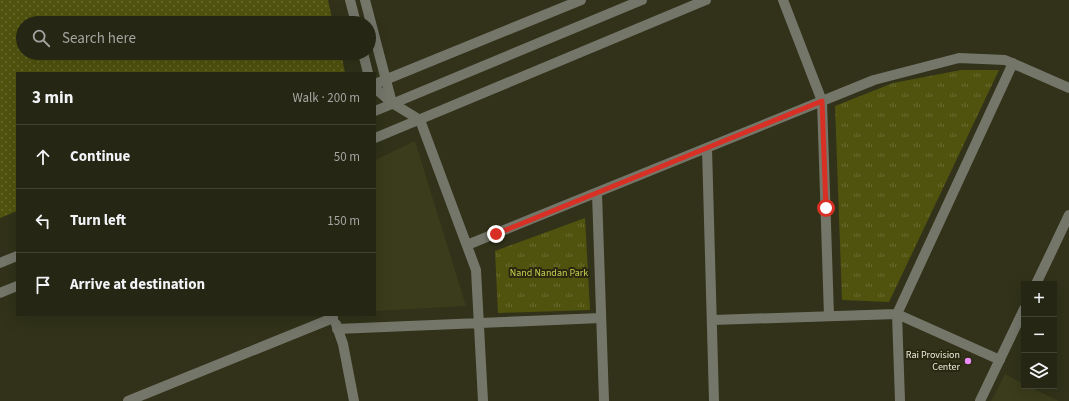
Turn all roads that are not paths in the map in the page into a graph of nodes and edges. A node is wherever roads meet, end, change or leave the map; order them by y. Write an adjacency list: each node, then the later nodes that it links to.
1 (350, 0): 7 (street)
2 (365, 0): 8 (street)
3 (581, 0): 13 (street)
4 (642, 0): 18 (street)
5 (706, 0): 20 (street)
6 (783, 0): 17 (street)
7 (354, 16)
8 (369, 16)
9 (376, 40): 13 (street)
10 (365, 60): 12 (street)
11 (1013, 64): 15 (street); 17 (street); 31 (street)
12 (368, 72)
13 (387, 80): 14 (street); 18 (street)
14 (376, 84)
15 (1069, 88)
16 (376, 89): 18 (street)
17 (822, 101): 22 (street); 34 (street)
18 (392, 104): 19 (street); 20 (street)
19 (376, 110)
20 (420, 120): 21 (street); 25 (street)
21 (376, 138)
22 (707, 148): 23 (street); 36 (street)
23 (597, 193): 25 (street); 35 (street)
24 (1069, 215): 28 (street)
25 (467, 245): 37 (street)
26 (16, 256): 27 (street)
27 (0, 263)
28 (1037, 281)
29 (16, 286): 30 (street)
30 (0, 293)
31 (897, 314): 34 (street); 39 (street); 45 (street)
32 (1021, 315): 39 (street)
33 (332, 316): 38 (street); 40 (street)
34 (829, 316): 36 (street)
35 (601, 318): 37 (street); 43 (street)
36 (713, 320): 44 (street)
37 (479, 323): 38 (street); 42 (street)
38 (337, 329): 41 (street)
39 (1000, 360): 46 (street)
40 (128, 401)
41 (354, 401)
42 (484, 401)
43 (604, 401)
44 (714, 401)
45 (900, 401)
46 (980, 401)

